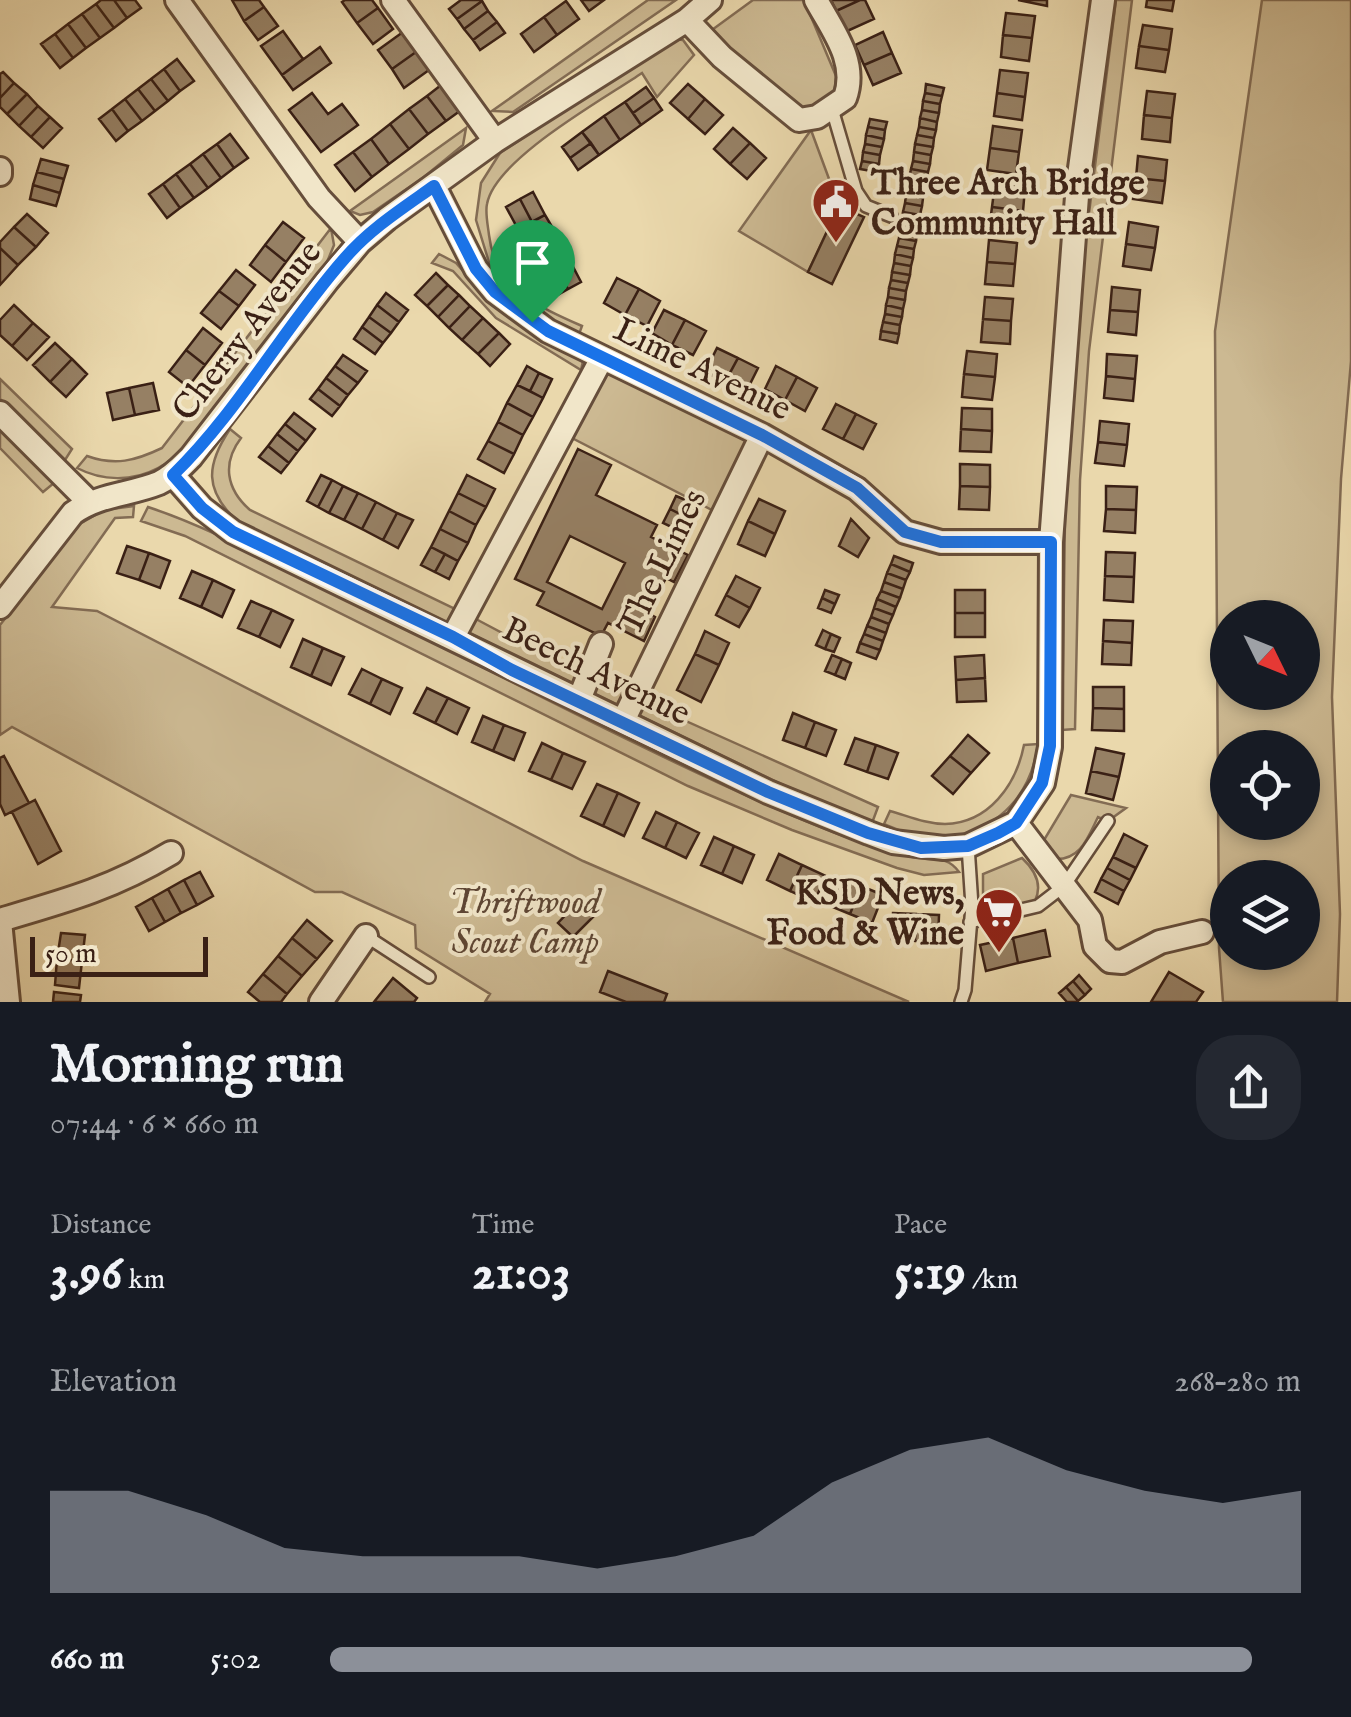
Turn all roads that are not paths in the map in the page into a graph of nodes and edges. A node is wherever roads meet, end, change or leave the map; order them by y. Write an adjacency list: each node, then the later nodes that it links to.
1 (177, 0): 11 (street)
2 (393, 0): 8 (street)
3 (710, 0): 6 (street, Cherry Avenue)
4 (816, 0): 7 (street)
5 (1103, 0): 17 (street)
6 (686, 20): 7 (street); 8 (street, Cherry Avenue)
7 (832, 109): 10 (lane)
8 (495, 141): 9 (street, Cherry Avenue)
9 (434, 186): 11 (street, Cherry Avenue); 12 (street, Lime Avenue)
10 (891, 216)
11 (360, 242): 15 (street, Cherry Avenue)
12 (602, 358): 14 (street, Lime Avenue); 19 (street)
13 (0, 413): 16 (street)
14 (762, 435): 17 (street, Lime Avenue); 22 (street, The Limes)
15 (173, 475): 16 (street, Cherry Avenue); 19 (street, Beech Avenue)
16 (89, 502): 18 (street, Cherry Avenue)
17 (1051, 542): 24 (street)
18 (0, 607)
19 (453, 637): 21 (street, Beech Avenue)
20 (601, 644): 21 (street)
21 (580, 700): 22 (street, Beech Avenue)
22 (623, 721): 25 (street, Beech Avenue)
23 (1108, 821): 27 (lane)
24 (1016, 823): 25 (street, Beech Avenue); 27 (street)
25 (968, 846): 29 (lane)
26 (172, 853): 28 (street)
27 (1064, 886): 29 (lane); 30 (street)
28 (0, 921): 33 (street)
29 (970, 922): 35 (lane)
30 (1202, 932)
31 (366, 936): 32 (lane); 34 (street)
32 (429, 977)
33 (8, 1002)
34 (321, 1002)
35 (961, 1002)

